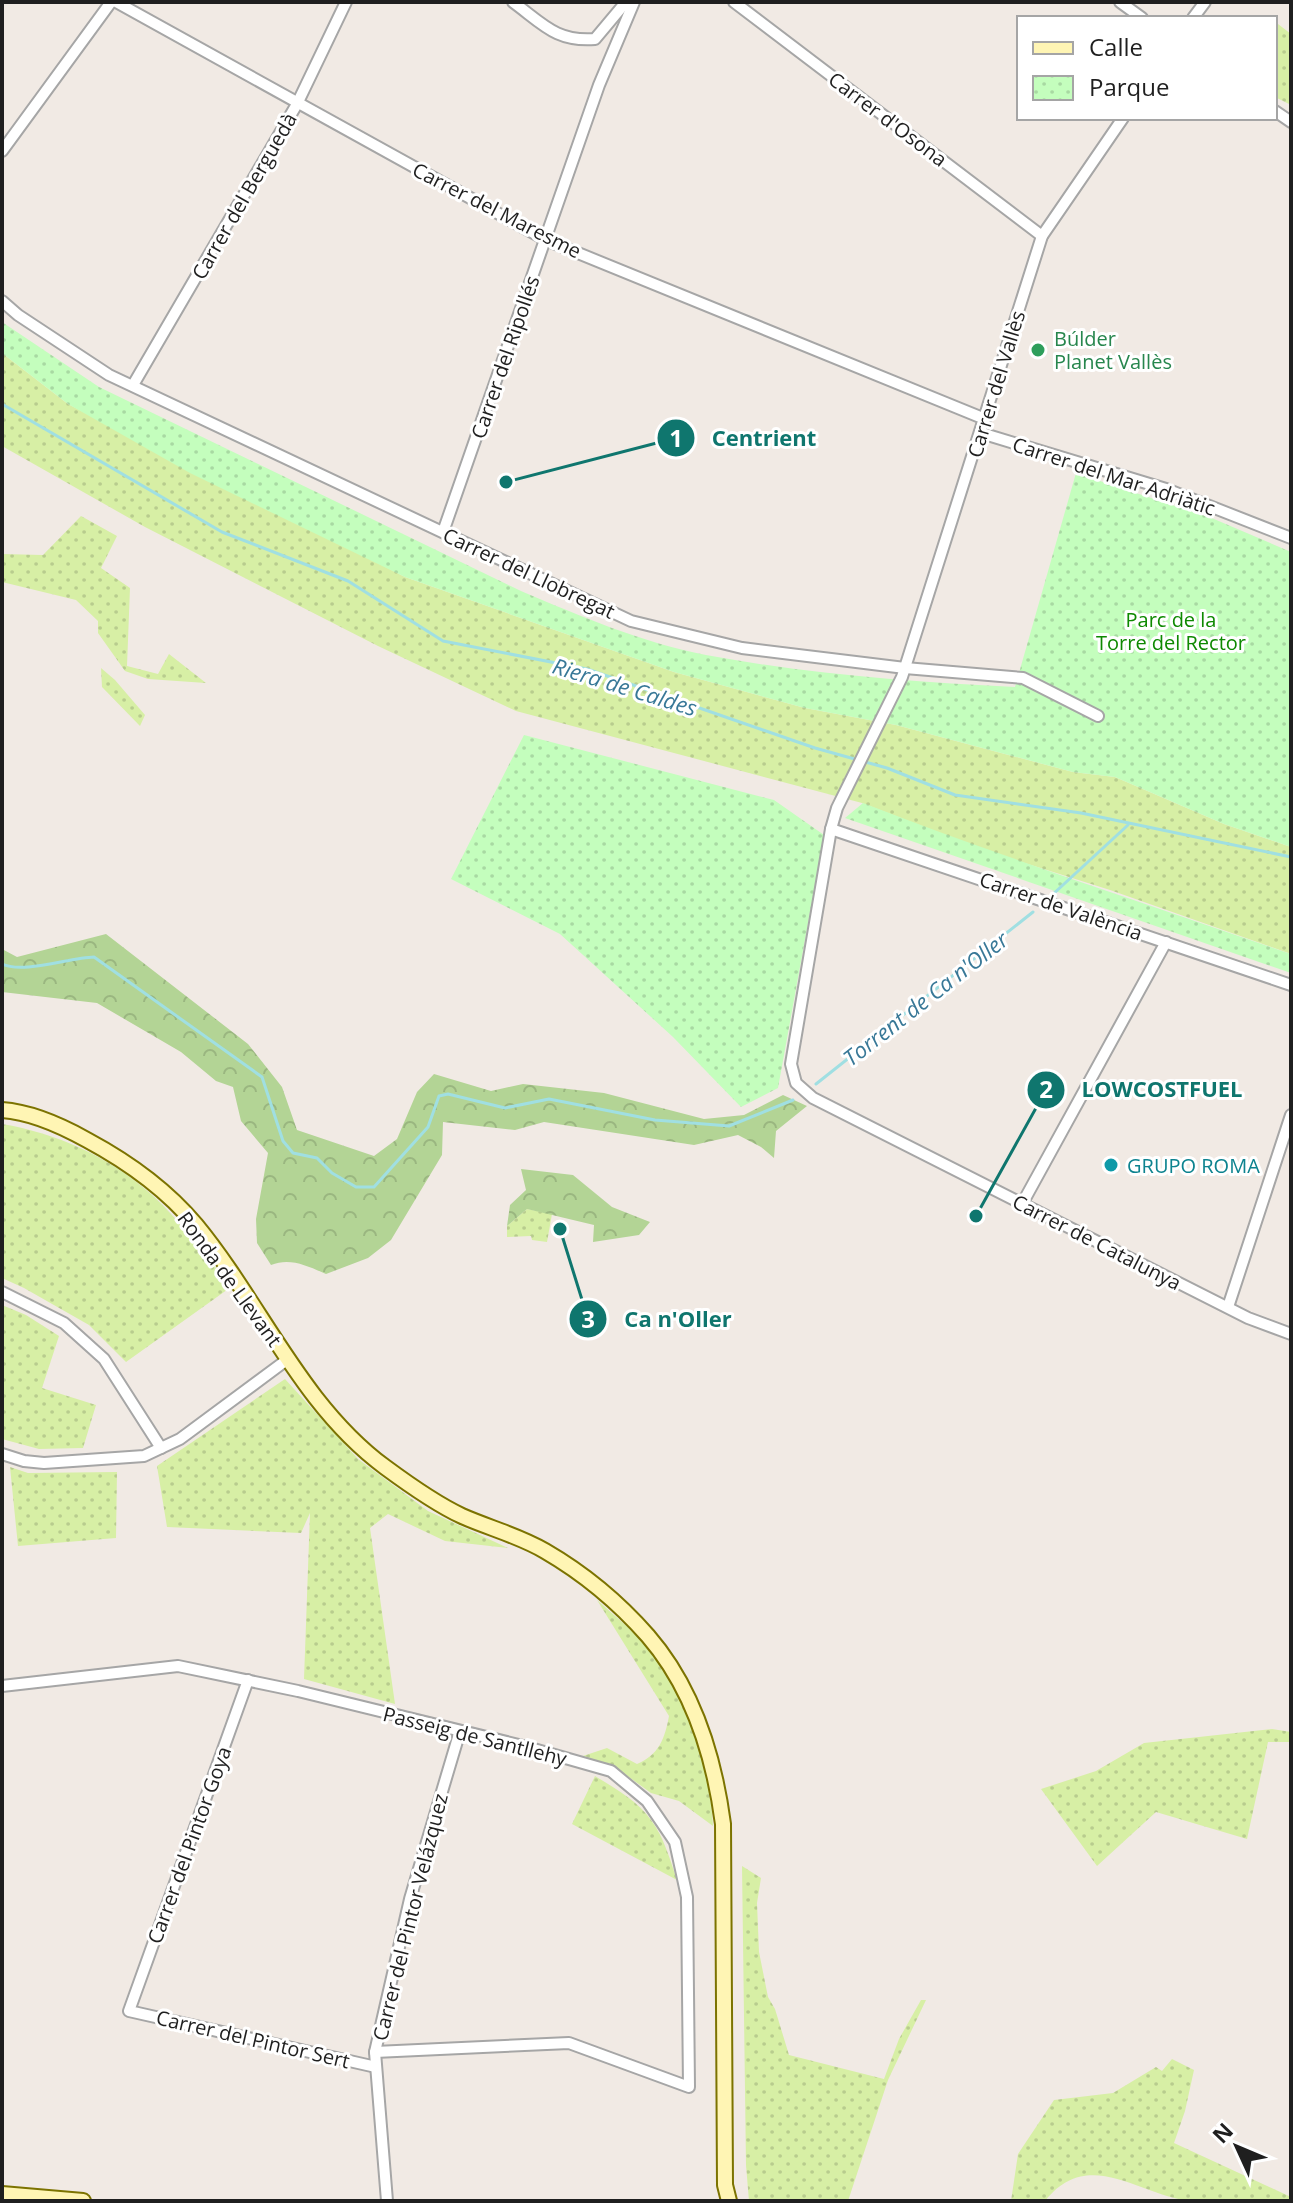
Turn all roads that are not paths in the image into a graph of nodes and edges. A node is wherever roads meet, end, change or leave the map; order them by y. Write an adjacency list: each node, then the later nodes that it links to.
1 (114, 2): 9 (street, Carrer del Maresme); 11 (street)
2 (346, 2): 9 (street, Carrer del Berguedà)
3 (513, 2): 4 (street)
4 (626, 2)
5 (634, 2): 13 (street, Carrer del Ripollés)
6 (734, 2): 12 (street, Carrer d'Osona)
7 (1120, 2): 8 (street)
8 (1139, 16)
9 (297, 104): 13 (street, Carrer del Maresme); 15 (street, Carrer del Berguedà)
10 (1122, 120): 12 (street, Carrer del Vallès)
11 (2, 151)
12 (1042, 236): 16 (street, Carrer del Vallès)
13 (546, 240): 16 (street, Carrer del Maresme); 18 (street, Carrer del Ripollés)
14 (2, 301): 15 (street, Carrer del Llobregat)
15 (133, 385): 18 (street, Carrer del Llobregat)
16 (985, 419): 17 (street, Carrer del Vallès)
17 (981, 433): 19 (street, Carrer del Mar Adriàtic); 20 (street, Carrer del Vallès)
18 (443, 532): 20 (street, Carrer del Llobregat)
19 (1291, 538)
20 (905, 668): 21 (street, Carrer del Llobregat); 22 (street, Carrer del Vallès)
21 (1098, 716)
22 (881, 723): 23 (street, Carrer de Catalunya)
23 (831, 829): 24 (street, Carrer de València); 28 (street, Carrer de Catalunya)
24 (1166, 942): 25 (street, Carrer de València); 28 (street)
25 (1291, 985)
26 (2, 1110): 32 (main road, Ronda de Llevant)
27 (1291, 1115): 30 (street)
28 (1022, 1204): 30 (street, Carrer de Catalunya)
29 (2, 1292): 33 (street)
30 (1228, 1307): 31 (street, Carrer de Catalunya)
31 (1291, 1334)
32 (288, 1359): 33 (street); 44 (main road, Ronda de Llevant)
33 (161, 1448): 34 (street)
34 (2, 1454)
35 (248, 1680): 36 (street, Passeig de Santllehy); 37 (street, Passeig de Santllehy); 38 (street, Carrer del Pintor Goya)
36 (2, 1686)
37 (460, 1731): 39 (street, Carrer del Pintor Velázquez); 39 (street, Passeig de Santllehy)
38 (129, 2011): 40 (street, Carrer del Pintor Sert)
39 (375, 2052): 40 (street, Carrer del Pintor Velázquez)
40 (376, 2067): 43 (street, Carrer del Pintor Velázquez)
41 (2, 2194): 42 (main road)
42 (83, 2201)
43 (387, 2201)
44 (729, 2201)

